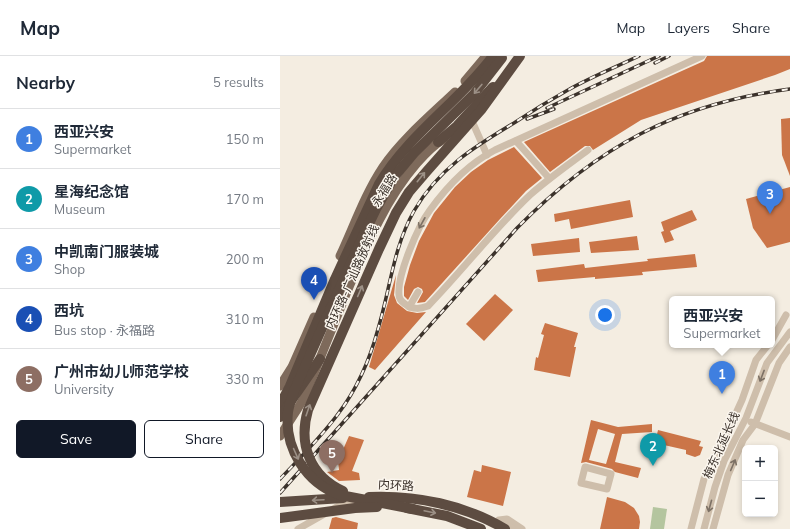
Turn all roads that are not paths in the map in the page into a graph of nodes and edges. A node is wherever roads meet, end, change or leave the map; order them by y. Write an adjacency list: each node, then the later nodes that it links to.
1 (486, 56): 22 (main road, 永福路)
2 (520, 56): 8 (highway); 29 (highway, 内环路-广汕路放射线, one-way to 2, bridge)
3 (526, 56): 6 (main road, 永福路)
4 (702, 56): 7 (street)
5 (500, 57): 23 (highway, 内环路-广汕路放射线); 31 (highway, one-way to 31, bridge)
6 (472, 121): 8 (main road, 永福路); 10 (street)
7 (516, 141): 10 (street); 11 (street)
8 (438, 142): 19 (main road, 永福路)
9 (588, 150): 11 (street)
10 (487, 154): 13 (street, one-way to 13)
11 (550, 178): 13 (street)
12 (418, 292): 13 (street)
13 (409, 307)
14 (786, 315): 16 (street)
15 (790, 332): 21 (street, 梅东北延长线)
16 (775, 335)
17 (790, 346): 26 (street, 梅东北延长线)
18 (766, 348): 20 (street)
19 (320, 359): 24 (highway); 27 (main road, 永福路)
20 (756, 360): 21 (street); 39 (street)
21 (767, 363): 25 (street, 梅东北延长线, one-way to 25)
22 (280, 386)
23 (280, 405)
24 (280, 417)
25 (746, 418): 26 (street); 40 (street, 梅东北延长线, one-way to 40)
26 (755, 424): 28 (street); 41 (street, 梅东北延长线, one-way to 26)
27 (280, 436)
28 (790, 437)
29 (382, 496): 30 (highway, 内环路, one-way to 30, bridge); 36 (highway, 内环路, bridge)
30 (280, 502)
31 (413, 509): 32 (highway, 内环路, bridge); 35 (highway, 内环路, one-way to 35, bridge)
32 (280, 518)
33 (499, 520): 34 (street); 37 (street); 38 (street)
34 (298, 529)
35 (482, 529)
36 (505, 529)
37 (513, 529)
38 (522, 529)
39 (692, 529)
40 (704, 529)
41 (713, 529)

